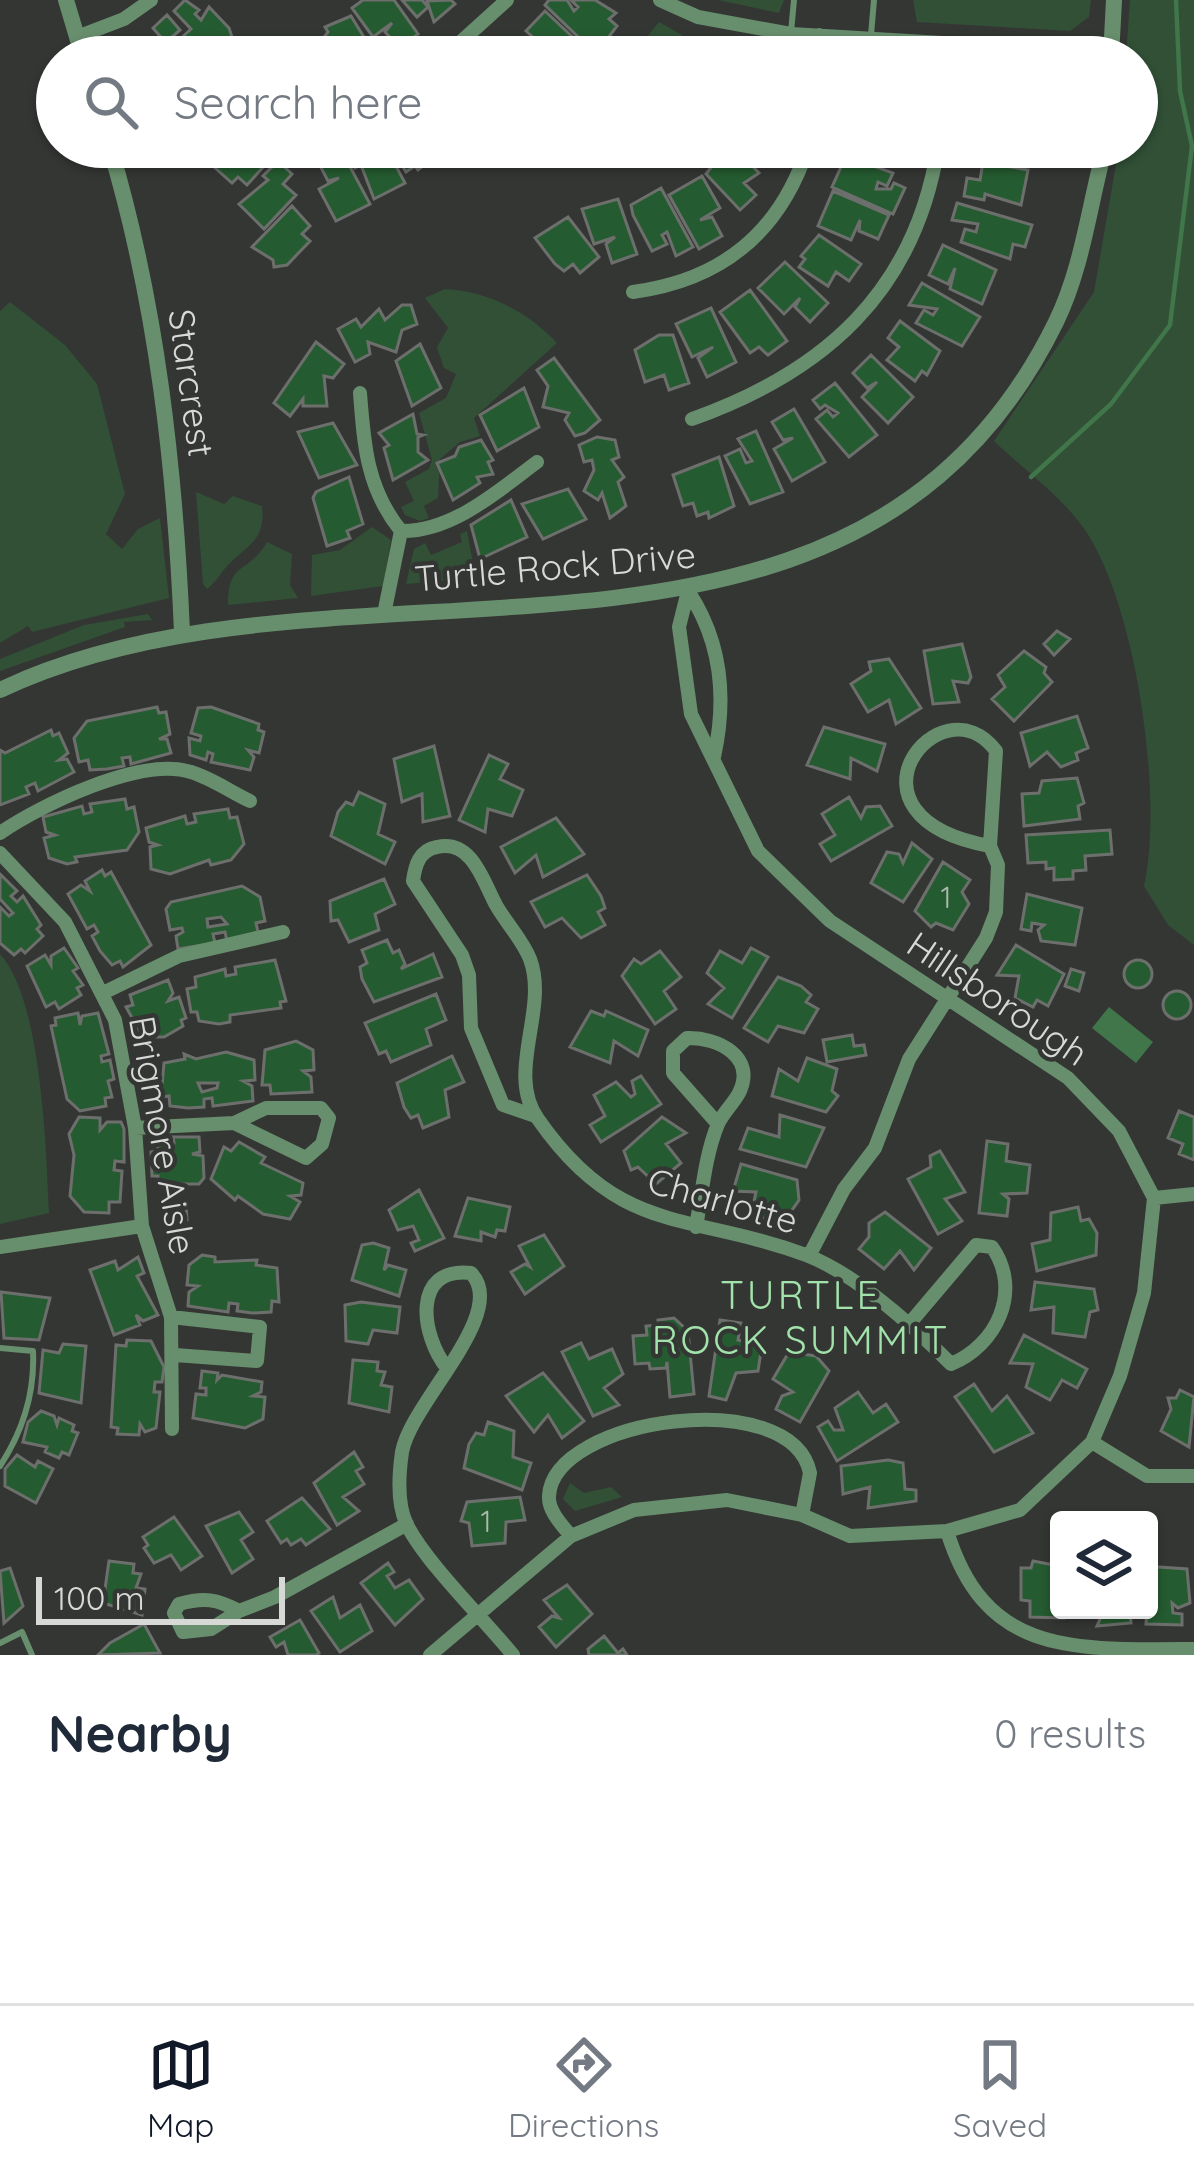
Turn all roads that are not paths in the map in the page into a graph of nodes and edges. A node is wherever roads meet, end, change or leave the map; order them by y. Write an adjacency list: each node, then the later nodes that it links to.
1 (66, 0): 10 (street)
2 (151, 0): 11 (street)
3 (507, 0): 12 (street)
4 (660, 0): 8 (street)
5 (794, 0): 8 (lane)
6 (874, 0): 14 (lane)
7 (1114, 0): 15 (street)
8 (791, 34): 9 (street)
9 (819, 35): 13 (street)
10 (77, 36)
11 (80, 36)
12 (467, 36)
13 (836, 36)
14 (871, 36)
15 (1112, 36)
16 (115, 168): 27 (street, Starcrest)
17 (802, 168): 20 (street)
18 (933, 168): 22 (street)
19 (1100, 168): 25 (street, Turtle Rock Drive)
20 (632, 292)
21 (361, 393): 24 (street)
22 (692, 418)
23 (537, 462): 24 (street)
24 (401, 531): 26 (street)
25 (688, 591): 26 (street, Turtle Rock Drive); 29 (street, Hillsborough); 29 (street, Hillsborough)
26 (384, 614): 27 (street, Turtle Rock Drive)
27 (182, 632): 28 (street, Turtle Rock Drive)
28 (0, 689)
29 (714, 757): 36 (street, Hillsborough)
30 (250, 801): 31 (street)
31 (0, 833)
32 (990, 846): 32 (street); 36 (street)
33 (0, 853): 35 (street, Brigmore Aisle)
34 (283, 932): 35 (street)
35 (104, 992): 40 (street, Brigmore Aisle)
36 (947, 997): 42 (street, Hillsborough); 46 (street)
37 (535, 1116): 37 (street, Charlotte); 44 (street, Charlotte)
38 (234, 1123): 38 (street); 40 (street)
39 (718, 1124): 39 (street); 44 (street)
40 (135, 1128): 43 (street, Brigmore Aisle)
41 (1194, 1194): 42 (street)
42 (1154, 1198): 53 (street)
43 (142, 1226): 45 (street); 47 (street, Brigmore Aisle)
44 (696, 1227): 46 (street, Charlotte)
45 (0, 1246)
46 (809, 1256): 48 (street, Charlotte)
47 (171, 1318): 50 (street, Brigmore Aisle); 50 (street)
48 (910, 1323): 48 (street, Charlotte)
49 (0, 1348): 54 (lane)
50 (175, 1354): 52 (street, Brigmore Aisle)
51 (447, 1368): 51 (street); 57 (street)
52 (172, 1429)
53 (1092, 1442): 55 (street); 58 (street)
54 (0, 1466)
55 (1194, 1476)
56 (802, 1515): 58 (street); 59 (street); 59 (street)
57 (406, 1524): 60 (street); 61 (street)
58 (947, 1531): 63 (street)
59 (571, 1536): 61 (street)
60 (239, 1611)
61 (479, 1613): 65 (street); 66 (street)
62 (0, 1642): 64 (lane)
63 (1194, 1648)
64 (32, 1655)
65 (430, 1655)
66 (513, 1655)

